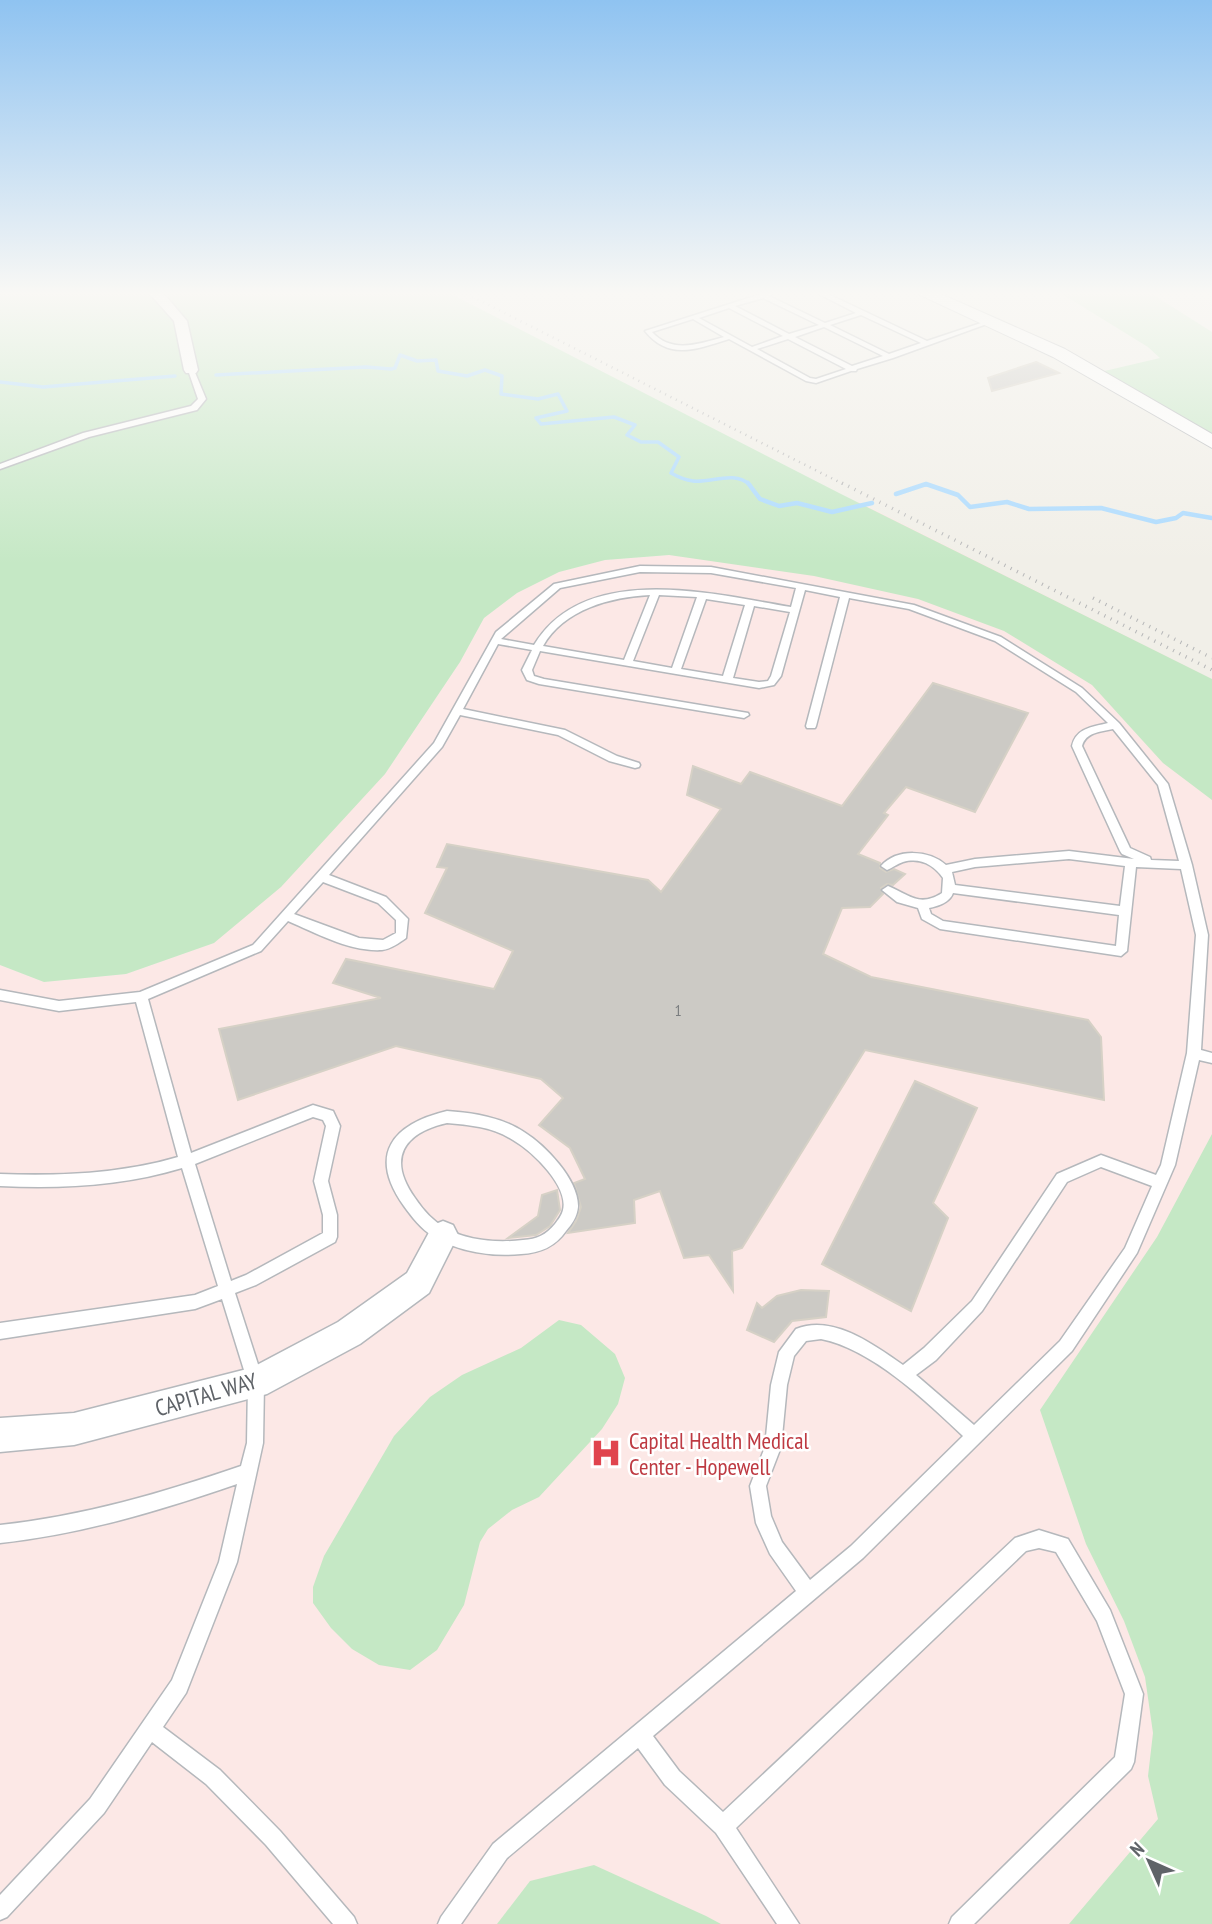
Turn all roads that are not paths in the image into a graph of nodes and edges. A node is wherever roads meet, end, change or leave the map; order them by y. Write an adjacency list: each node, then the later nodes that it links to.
1 (196, 384): 4 (lane)
2 (1112, 384): 3 (street)
3 (1212, 442)
4 (0, 467)
5 (801, 588): 7 (lane); 10 (lane); 11 (lane)
6 (656, 592): 8 (lane); 12 (lane); 13 (lane)
7 (845, 595): 18 (lane); 19 (lane)
8 (702, 597): 9 (lane); 14 (lane)
9 (750, 604): 10 (lane); 15 (lane)
10 (794, 610): 15 (lane)
11 (495, 641): 12 (lane); 16 (lane)
12 (538, 648): 13 (lane); 17 (lane)
13 (626, 663): 14 (lane)
14 (676, 671): 15 (lane)
15 (727, 680)
16 (457, 711): 20 (lane); 26 (lane)
17 (744, 715)
18 (1115, 725): 22 (lane); 23 (lane)
19 (811, 726)
20 (635, 765)
21 (1131, 863): 22 (lane); 25 (lane); 30 (lane)
22 (1151, 863): 23 (lane)
23 (1186, 865): 34 (lane)
24 (887, 866): 25 (lane)
25 (943, 870): 27 (lane)
26 (322, 877): 31 (lane); 31 (lane)
27 (949, 888): 29 (lane); 30 (lane)
28 (888, 890): 29 (lane)
29 (922, 903): 30 (lane)
30 (1125, 911)
31 (287, 915): 33 (lane)
32 (0, 995): 33 (lane)
33 (141, 997): 36 (lane)
34 (1194, 1053): 35 (lane); 38 (lane)
35 (1212, 1058)
36 (186, 1159): 37 (lane); 40 (lane); 40 (lane)
37 (0, 1180)
38 (1160, 1183): 42 (lane); 45 (lane)
39 (443, 1235): 39 (lane); 43 (street, CAPITAL WAY)
40 (226, 1291): 41 (lane); 43 (lane)
41 (0, 1331)
42 (903, 1375): 45 (lane); 48 (lane)
43 (256, 1383): 44 (street, CAPITAL WAY); 46 (lane)
44 (0, 1435)
45 (974, 1436): 48 (lane)
46 (248, 1472): 47 (lane); 49 (lane)
47 (0, 1534)
48 (808, 1593): 50 (lane)
49 (150, 1728): 52 (lane); 53 (lane)
50 (639, 1733): 51 (lane); 54 (lane)
51 (723, 1826): 55 (lane); 56 (lane)
52 (0, 1910)
53 (346, 1924)
54 (448, 1924)
55 (789, 1924)
56 (959, 1924)

